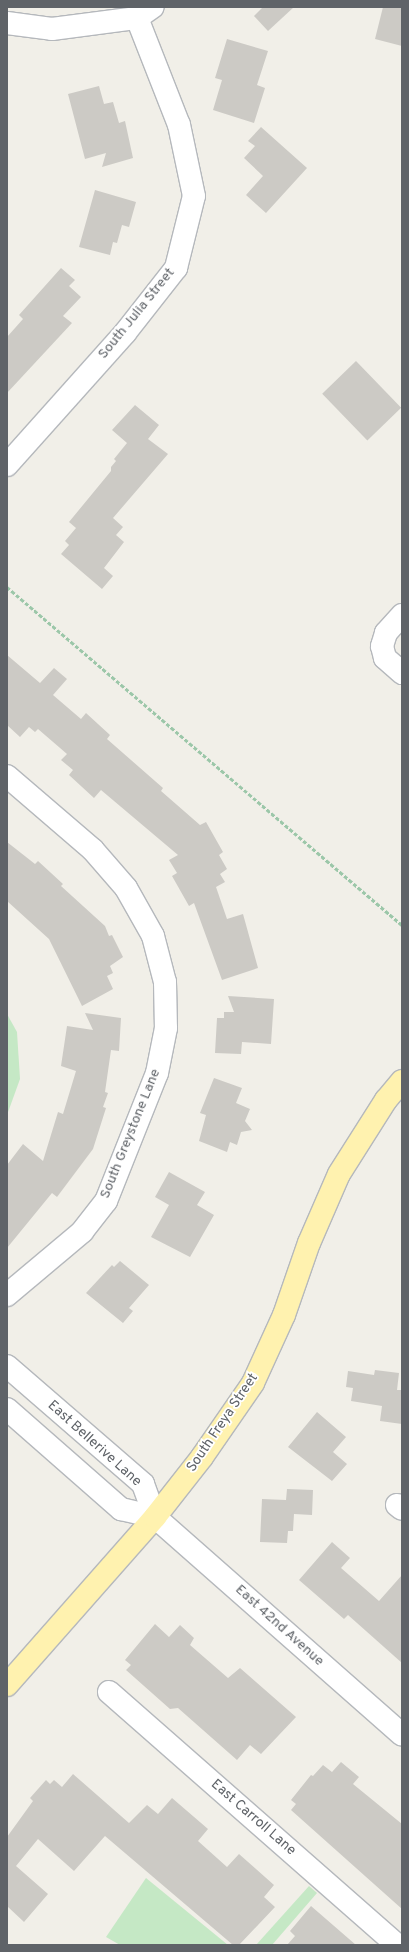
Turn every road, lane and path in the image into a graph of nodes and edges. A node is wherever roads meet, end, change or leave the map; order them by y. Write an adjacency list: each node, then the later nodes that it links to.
1 (145, 13): 2 (street); 3 (street, South Julia Street)
2 (7, 23)
3 (7, 465)
4 (7, 587): 8 (path)
5 (402, 615): 6 (street)
6 (402, 673)
7 (7, 776): 10 (street, South Greystone Lane)
8 (402, 925)
9 (402, 1081): 13 (main road, South Freya Street)
10 (7, 1295)
11 (7, 1366): 13 (street, East Bellerive Lane)
12 (7, 1409): 13 (street)
13 (155, 1517): 14 (main road, South Freya Street); 16 (street, East 42nd Avenue)
14 (7, 1685)
15 (109, 1692): 17 (street, East Carroll Lane)
16 (402, 1735)
17 (397, 1945)

